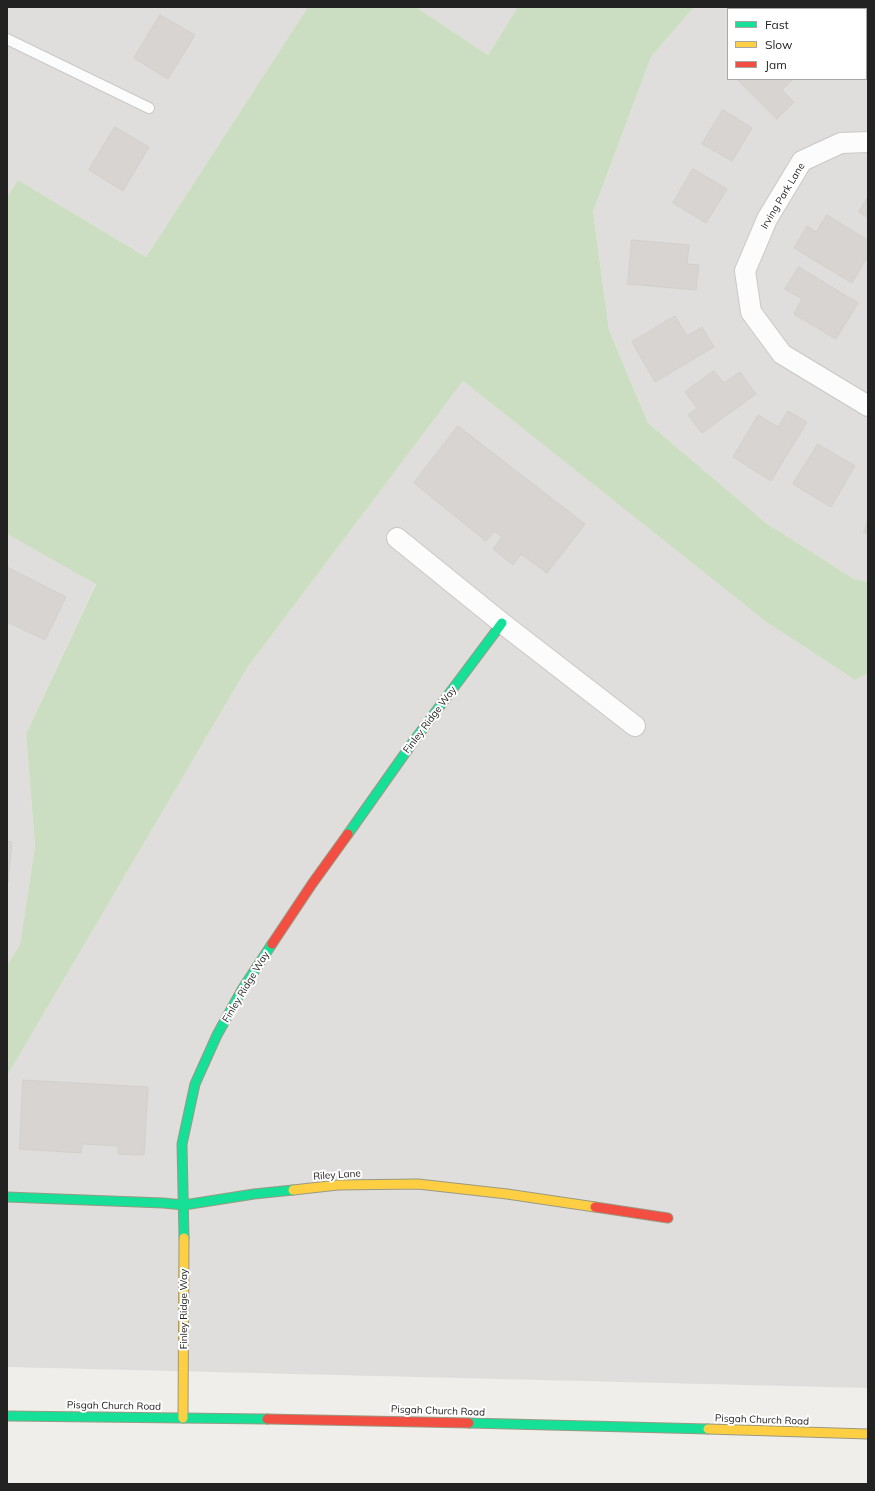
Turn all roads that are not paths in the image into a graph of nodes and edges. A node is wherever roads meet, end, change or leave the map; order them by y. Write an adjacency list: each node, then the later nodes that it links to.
1 (7, 39): 2 (lane)
2 (149, 108)
3 (868, 142): 4 (street, Irving Park Lane)
4 (868, 406)
5 (396, 538): 6 (street)
6 (502, 623): 7 (street); 9 (street, Finley Ridge Way)
7 (635, 726)
8 (7, 1197): 9 (street, Riley Lane)
9 (184, 1206): 10 (street, Riley Lane); 12 (street, Finley Ridge Way)
10 (668, 1218)
11 (7, 1416): 12 (street, Pisgah Church Road)
12 (183, 1418): 13 (street, Pisgah Church Road)
13 (868, 1434)

